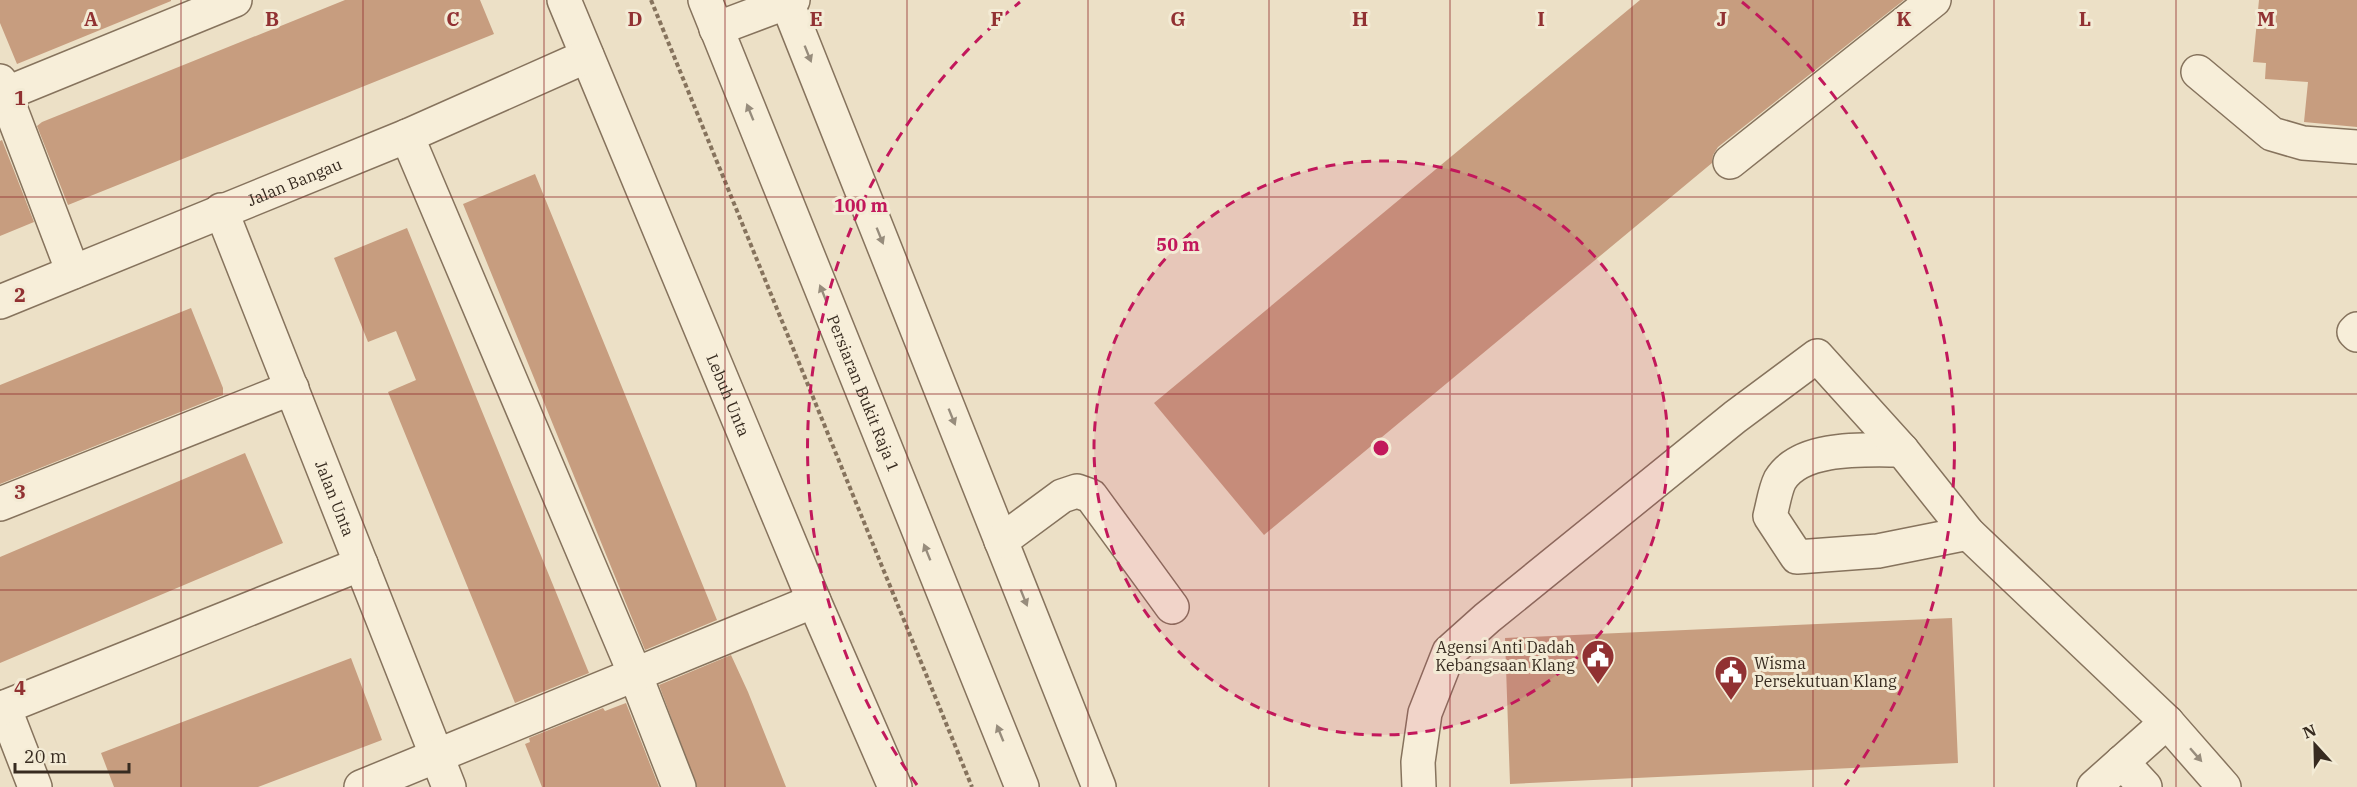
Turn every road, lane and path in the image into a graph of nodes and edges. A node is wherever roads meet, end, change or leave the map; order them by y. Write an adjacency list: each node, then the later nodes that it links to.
1 (236, 0): 9 (street)
2 (564, 0): 7 (street, Lebuh Unta)
3 (651, 0): 36 (path)
4 (1934, 0): 12 (street)
5 (789, 1): 6 (street); 22 (street, one-way to 22)
6 (710, 14): 37 (street, Persiaran Bukit Raja 1, one-way to 6)
7 (587, 57): 10 (street, Jalan Bangau); 24 (street, Lebuh Unta)
8 (2198, 72): 11 (street)
9 (2, 90): 14 (street)
10 (407, 136): 13 (street, Jalan Bangau); 26 (street)
11 (2357, 147)
12 (1730, 162)
13 (221, 210): 14 (street, Jalan Bangau); 18 (street, Jalan Unta)
14 (73, 272): 15 (street, Jalan Bangau)
15 (0, 302)
16 (2357, 329): 17 (street)
17 (2357, 335)
18 (292, 388): 20 (street); 23 (street, Jalan Unta)
19 (1902, 450): 21 (street); 21 (street); 39 (street)
20 (0, 504)
21 (1968, 533): 28 (street)
22 (1001, 540): 25 (street); 38 (street, one-way to 38)
23 (361, 564): 27 (street); 29 (street, Jalan Unta)
24 (814, 601): 26 (street); 35 (street, Lebuh Unta)
25 (1172, 607)
26 (635, 674): 29 (street); 34 (street)
27 (2, 708): 31 (street)
28 (2167, 722): 30 (street); 42 (street, one-way to 42)
29 (437, 756): 32 (street); 33 (street, Jalan Unta)
30 (2122, 762): 40 (street); 41 (street)
31 (35, 787)
32 (361, 787)
33 (450, 787)
34 (679, 787)
35 (895, 787)
36 (972, 787)
37 (1022, 787)
38 (1099, 787)
39 (1419, 787)
40 (2094, 787)
41 (2145, 787)
42 (2224, 787)

